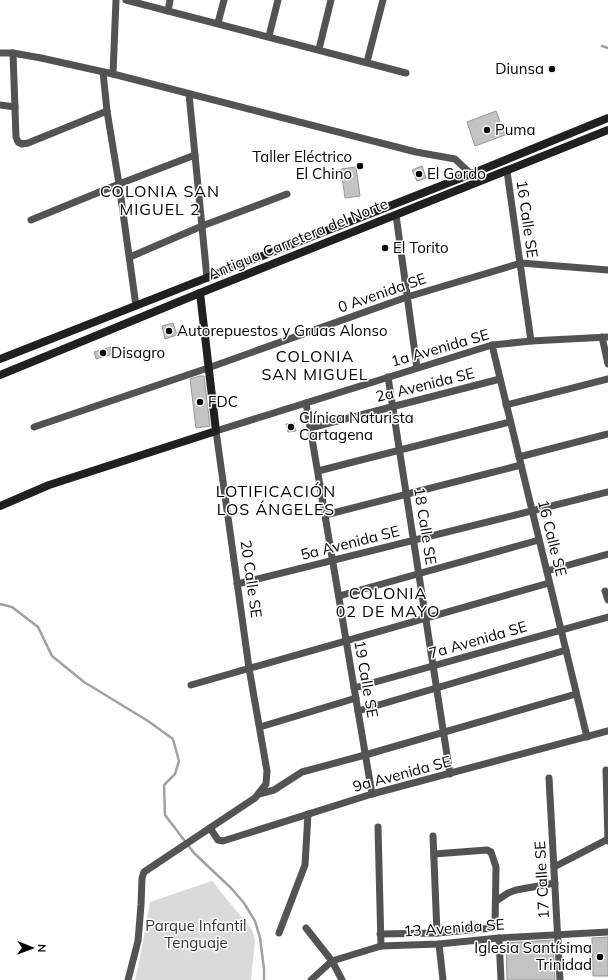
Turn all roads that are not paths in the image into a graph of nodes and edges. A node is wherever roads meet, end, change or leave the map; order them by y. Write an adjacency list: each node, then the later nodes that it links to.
1 (116, 0): 17 (street)
2 (126, 0): 8 (street)
3 (170, 0): 8 (street)
4 (224, 0): 9 (street)
5 (278, 0): 10 (street)
6 (331, 0): 11 (street)
7 (383, 0): 14 (street)
8 (168, 11): 9 (street)
9 (218, 23): 10 (street)
10 (269, 36): 11 (street)
11 (319, 49): 14 (street)
12 (0, 53): 13 (street)
13 (13, 53): 15 (street); 20 (street)
14 (367, 62): 16 (street)
15 (103, 72): 17 (street); 21 (street)
16 (406, 73)
17 (113, 74): 18 (street)
18 (189, 94): 24 (street); 26 (street)
19 (0, 105): 20 (street)
20 (15, 107): 21 (street)
21 (107, 111): 27 (street)
22 (608, 118): 26 (main road, Antigua Carretera del Norte)
23 (608, 130): 25 (main road, Antigua Carretera del Norte)
24 (195, 155): 27 (street); 31 (street)
25 (507, 171): 29 (main road, Antigua Carretera del Norte); 33 (street, 16 Calle SE)
26 (471, 174): 35 (main road, Antigua Carretera del Norte)
27 (119, 184): 30 (street); 32 (street)
28 (287, 194): 31 (street)
29 (396, 215): 36 (main road, Antigua Carretera del Norte); 37 (street)
30 (31, 220)
31 (202, 226): 32 (street); 35 (street)
32 (130, 257): 38 (street)
33 (521, 263): 34 (street, 0 Avenida SE); 37 (street, 0 Avenida SE); 40 (street, 16 Calle SE)
34 (608, 270)
35 (207, 278): 38 (main road, Antigua Carretera del Norte)
36 (200, 293): 44 (main road, 20 Calle SE); 46 (main road, Antigua Carretera del Norte)
37 (407, 297): 44 (street, 0 Avenida SE); 45 (street)
38 (136, 306): 42 (main road, Antigua Carretera del Norte)
39 (605, 337): 40 (street, 1a Avenida SE); 43 (street)
40 (531, 341): 41 (street, 1a Avenida SE)
41 (492, 346): 45 (street, 1a Avenida SE); 48 (street, 16 Calle SE)
42 (0, 359)
43 (608, 364)
44 (208, 368): 54 (street, 0 Avenida SE); 56 (main road, 20 Calle SE)
45 (417, 368): 47 (street, 1a Avenida SE)
46 (0, 375)
47 (388, 377): 50 (street, 1a Avenida SE); 52 (street, 18 Calle SE)
48 (500, 379): 51 (street, 16 Calle SE); 52 (street, 2a Avenida SE)
49 (608, 379): 51 (street)
50 (306, 403): 55 (street, 19 Calle SE); 56 (street, 1a Avenida SE)
51 (506, 404): 53 (street, 16 Calle SE)
52 (393, 407): 55 (street, 2a Avenida SE); 58 (street, 18 Calle SE)
53 (510, 422): 58 (street); 59 (street, 16 Calle SE)
54 (34, 427)
55 (310, 428): 61 (street, 19 Calle SE)
56 (216, 431): 64 (main road); 74 (street, 20 Calle SE)
57 (608, 434): 59 (street)
58 (400, 450): 61 (street); 63 (street, 18 Calle SE)
59 (519, 457): 60 (street, 16 Calle SE)
60 (521, 465): 63 (street); 65 (street, 16 Calle SE)
61 (318, 471): 66 (street, 19 Calle SE)
62 (608, 492): 65 (street, 5a Avenida SE)
63 (406, 493): 66 (street); 67 (street, 18 Calle SE)
64 (0, 506)
65 (532, 511): 67 (street, 5a Avenida SE); 68 (street, 16 Calle SE)
66 (324, 515): 70 (street, 19 Calle SE)
67 (414, 540): 70 (street, 5a Avenida SE); 72 (street, 18 Calle SE)
68 (539, 540): 71 (street, 16 Calle SE); 72 (street)
69 (608, 554): 71 (street)
70 (333, 560): 74 (street, 5a Avenida SE); 76 (street, 19 Calle SE)
71 (546, 571): 73 (street, 16 Calle SE)
72 (419, 574): 76 (street); 79 (street, 18 Calle SE)
73 (549, 583): 79 (street); 80 (street, 16 Calle SE)
74 (237, 584): 84 (street, 20 Calle SE)
75 (605, 591): 77 (street)
76 (339, 596): 81 (street, 19 Calle SE)
77 (608, 600)
78 (608, 617): 80 (street, 7a Avenida SE)
79 (426, 618): 81 (street); 83 (street, 18 Calle SE)
80 (561, 630): 82 (street, 16 Calle SE); 83 (street, 7a Avenida SE)
81 (346, 641): 84 (street); 87 (street, 19 Calle SE)
82 (566, 650): 86 (street); 88 (street, 16 Calle SE)
83 (433, 666): 86 (street, 18 Calle SE); 87 (street, 7a Avenida SE)
84 (249, 668): 85 (street); 91 (street, 20 Calle SE)
85 (191, 685)
86 (436, 687): 90 (street); 93 (street, 18 Calle SE)
87 (354, 688): 89 (street, 19 Calle SE)
88 (576, 694): 93 (street); 94 (street, 16 Calle SE)
89 (356, 698): 90 (street, 19 Calle SE); 91 (street)
90 (358, 710): 95 (street, 19 Calle SE)
91 (260, 727): 99 (street, 20 Calle SE)
92 (608, 731): 94 (street, 9a Avenida SE)
93 (443, 732): 95 (street); 97 (street, 18 Calle SE)
94 (587, 737): 97 (street, 9a Avenida SE)
95 (366, 755): 99 (street); 100 (street, 19 Calle SE)
96 (606, 770): 105 (street)
97 (450, 774): 100 (street, 9a Avenida SE)
98 (549, 778): 107 (street, 17 Calle SE)
99 (258, 794): 103 (street)
100 (372, 794): 101 (street, 9a Avenida SE)
101 (308, 814): 103 (street, 9a Avenida SE); 112 (street)
102 (378, 827): 114 (street)
103 (210, 828): 120 (street)
104 (433, 836): 106 (street)
105 (608, 840): 107 (street)
106 (434, 854): 109 (street); 113 (street)
107 (554, 867): 108 (street, 17 Calle SE)
108 (555, 883): 109 (street); 115 (street, 17 Calle SE)
109 (496, 901): 113 (street)
110 (306, 928): 119 (street)
111 (608, 932): 115 (street, 13 Avenida SE)
112 (279, 933)
113 (437, 933): 114 (street)
114 (380, 934): 118 (street)
115 (558, 935): 116 (street, 13 Avenida SE); 125 (street, 17 Calle SE)
116 (499, 938): 117 (street, 13 Avenida SE); 124 (street)
117 (439, 944): 118 (street, 13 Avenida SE); 123 (street)
118 (381, 946): 119 (street, 13 Avenida SE)
119 (332, 961): 121 (street, 13 Avenida SE); 122 (street)
120 (128, 980)
121 (311, 980)
122 (342, 980)
123 (443, 980)
124 (501, 980)
125 (560, 980)

